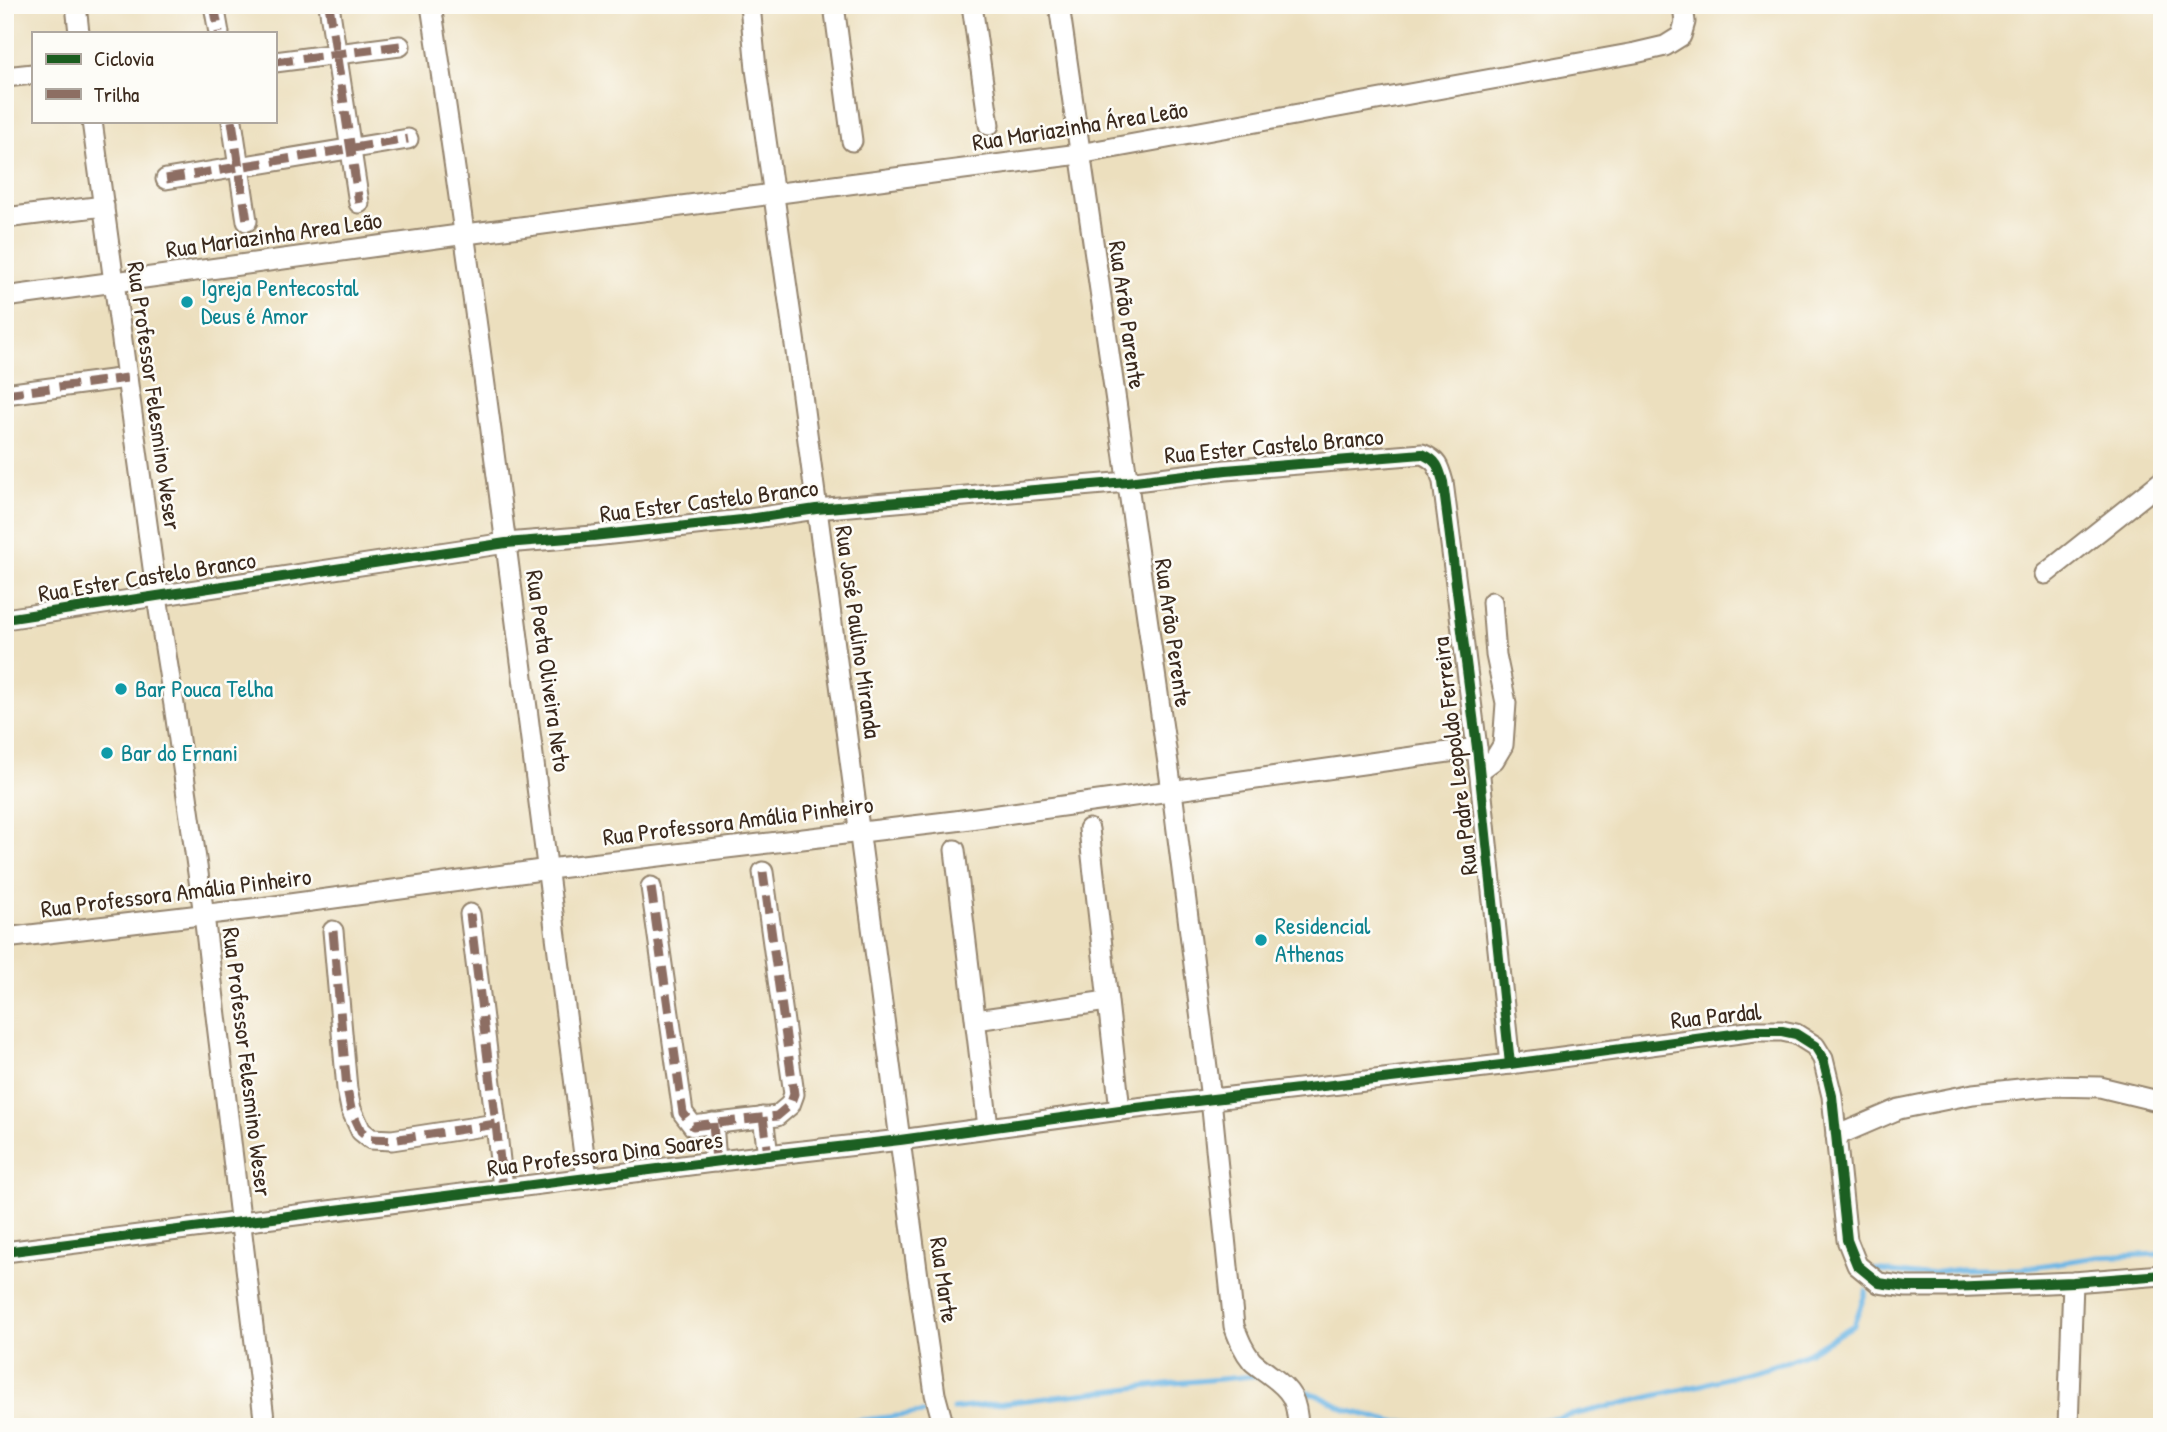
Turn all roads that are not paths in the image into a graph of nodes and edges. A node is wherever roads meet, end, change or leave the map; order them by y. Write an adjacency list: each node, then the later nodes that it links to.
1 (76, 5): 10 (street)
2 (214, 5): 11 (street)
3 (329, 5): 13 (street)
4 (431, 5): 31 (street, Rua Poeta Oliveira Neto)
5 (750, 5): 26 (street, Rua José Paulino Miranda)
6 (834, 5): 21 (street)
7 (972, 5): 19 (street)
8 (1059, 5): 23 (street, Rua Arão Parente)
9 (1684, 13): 23 (street, Rua Mariazinha Área Leão)
10 (79, 32)
11 (219, 32)
12 (400, 46): 13 (street)
13 (336, 54): 14 (street); 22 (street)
14 (276, 62)
15 (32, 74): 16 (street)
16 (5, 77)
17 (92, 122): 28 (street, Rua Professor Felesmino Weser)
18 (232, 122): 24 (street)
19 (989, 125)
20 (408, 139): 22 (street)
21 (852, 141)
22 (349, 148): 24 (street); 27 (street)
23 (1080, 154): 26 (street, Rua Mariazinha Área Leão); 38 (street, Rua Arão Parente)
24 (239, 166): 25 (street); 30 (street)
25 (166, 179)
26 (774, 195): 31 (street, Rua Mariazinha Área Leão); 39 (street, Rua José Paulino Miranda)
27 (359, 203)
28 (104, 206): 29 (street); 32 (street, Rua Professor Felesmino Weser)
29 (5, 218)
30 (247, 221)
31 (466, 234): 32 (street, Rua Mariazinha Area Leão); 40 (street, Rua Poeta Oliveira Neto)
32 (114, 281): 33 (street, Rua Mariazinha Area Leão); 34 (street, Rua Professor Felesmino Weser)
33 (5, 297)
34 (127, 378): 35 (street); 42 (street, Rua Professor Felesmino Weser)
35 (5, 394)
36 (1422, 454): 38 (street, Rua Ester Castelo Branco); 45 (street, Rua Padre Leopoldo Ferreira)
37 (2162, 481): 41 (street)
38 (1126, 482): 39 (street, Rua Ester Castelo Branco); 47 (street, Rua Arão Perente)
39 (816, 509): 40 (street, Rua Ester Castelo Branco); 49 (street, Rua José Paulino Miranda)
40 (506, 543): 42 (street, Rua Ester Castelo Branco); 51 (street, Rua Poeta Oliveira Neto)
41 (2045, 574)
42 (157, 597): 44 (street, Rua Ester Castelo Branco); 55 (street, Rua Professor Felesmino Weser)
43 (1492, 602): 46 (street)
44 (5, 619)
45 (1476, 748): 46 (street, Rua Padre Leopoldo Ferreira); 47 (street, Rua Professora Amália Pinheiro)
46 (1479, 771): 60 (street, Rua Padre Leopoldo Ferreira)
47 (1172, 791): 49 (street, Rua Professora Amália Pinheiro); 61 (street)
48 (1089, 829): 58 (street)
49 (860, 831): 51 (street, Rua Professora Amália Pinheiro); 69 (street, Rua José Paulino Miranda)
50 (955, 850): 59 (street)
51 (549, 869): 55 (street, Rua Professora Amália Pinheiro); 72 (street, Rua Poeta Oliveira Neto)
52 (763, 872): 64 (street)
53 (651, 887): 65 (street)
54 (470, 914): 66 (street)
55 (204, 915): 57 (street, Rua Professora Amália Pinheiro); 74 (street, Rua Professor Felesmino Weser)
56 (333, 931): 66 (street)
57 (5, 938)
58 (1107, 1001): 59 (street); 63 (street)
59 (976, 1020): 67 (street)
60 (1510, 1064): 61 (street, Rua Pardal); 68 (street, Rua Pardal)
61 (1211, 1099): 63 (street, Rua Professora Dina Soares); 80 (street)
62 (2162, 1102): 68 (street)
63 (1120, 1110): 67 (street, Rua Professora Dina Soares)
64 (763, 1117): 65 (street); 70 (street)
65 (713, 1123): 71 (street)
66 (496, 1124): 73 (street)
67 (988, 1127): 69 (street, Rua Professora Dina Soares)
68 (1836, 1136): 77 (street, Rua Pardal)
69 (900, 1140): 70 (street, Rua Professora Dina Soares); 79 (street, Rua Marte)
70 (768, 1155): 71 (street, Rua Professora Dina Soares)
71 (716, 1162): 72 (street, Rua Professora Dina Soares)
72 (587, 1178): 73 (street, Rua Professora Dina Soares)
73 (503, 1188): 74 (street, Rua Professora Dina Soares)
74 (242, 1221): 75 (street, Rua Professora Dina Soares); 78 (street, Rua Professor Felesmino Weser)
75 (5, 1252)
76 (2162, 1275): 77 (street, Rua Pardal)
77 (2073, 1282): 81 (street)
78 (265, 1427)
79 (944, 1427)
80 (1298, 1427)
81 (2068, 1427)

